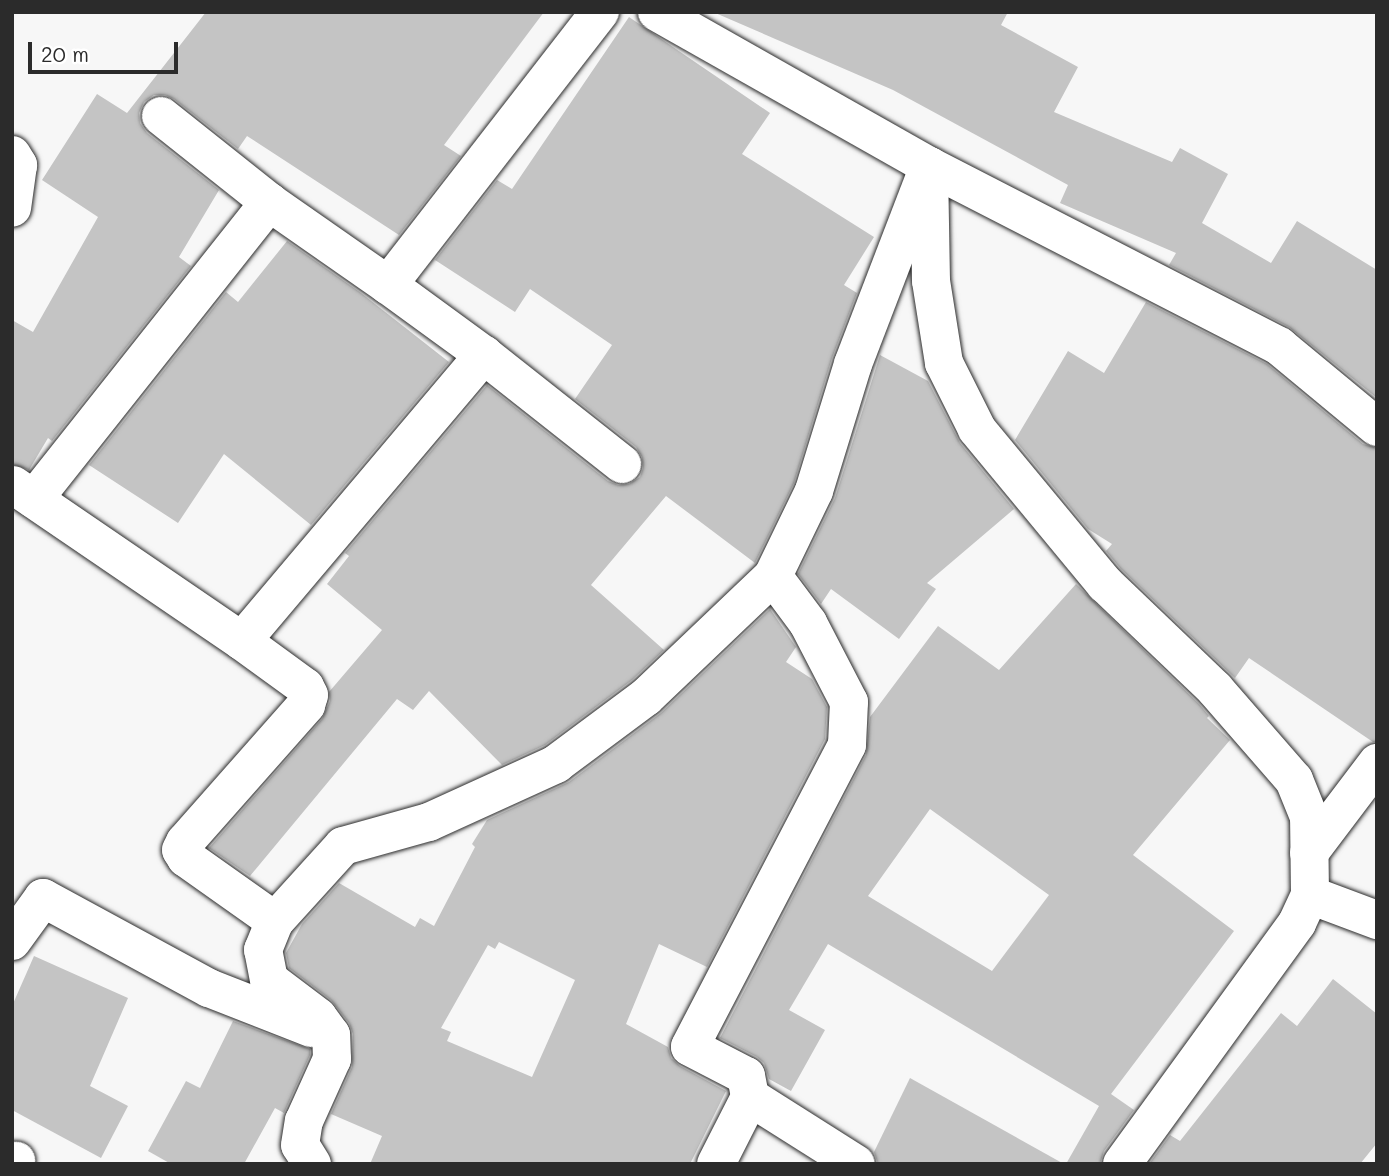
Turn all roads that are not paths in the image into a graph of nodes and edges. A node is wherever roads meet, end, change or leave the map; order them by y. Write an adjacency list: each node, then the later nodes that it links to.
1 (600, 12): 8 (street)
2 (657, 12): 5 (street)
3 (161, 116): 6 (street)
4 (12, 155): 7 (street)
5 (929, 166): 10 (street); 13 (street); 16 (street)
6 (269, 202): 8 (street); 12 (street)
7 (12, 208)
8 (388, 285): 9 (street)
9 (484, 355): 11 (street); 14 (street)
10 (1377, 427)
11 (622, 464)
12 (23, 492): 14 (street)
13 (774, 576): 19 (street); 22 (street)
14 (242, 641): 19 (street)
15 (1377, 763): 16 (street)
16 (1309, 853): 17 (street)
17 (1310, 895): 18 (street); 26 (street)
18 (1377, 920)
19 (275, 921): 21 (street)
20 (12, 941): 21 (street)
21 (331, 1035): 23 (street)
22 (750, 1097): 24 (street); 25 (street)
23 (312, 1164)
24 (716, 1164)
25 (856, 1164)
26 (1122, 1164)

